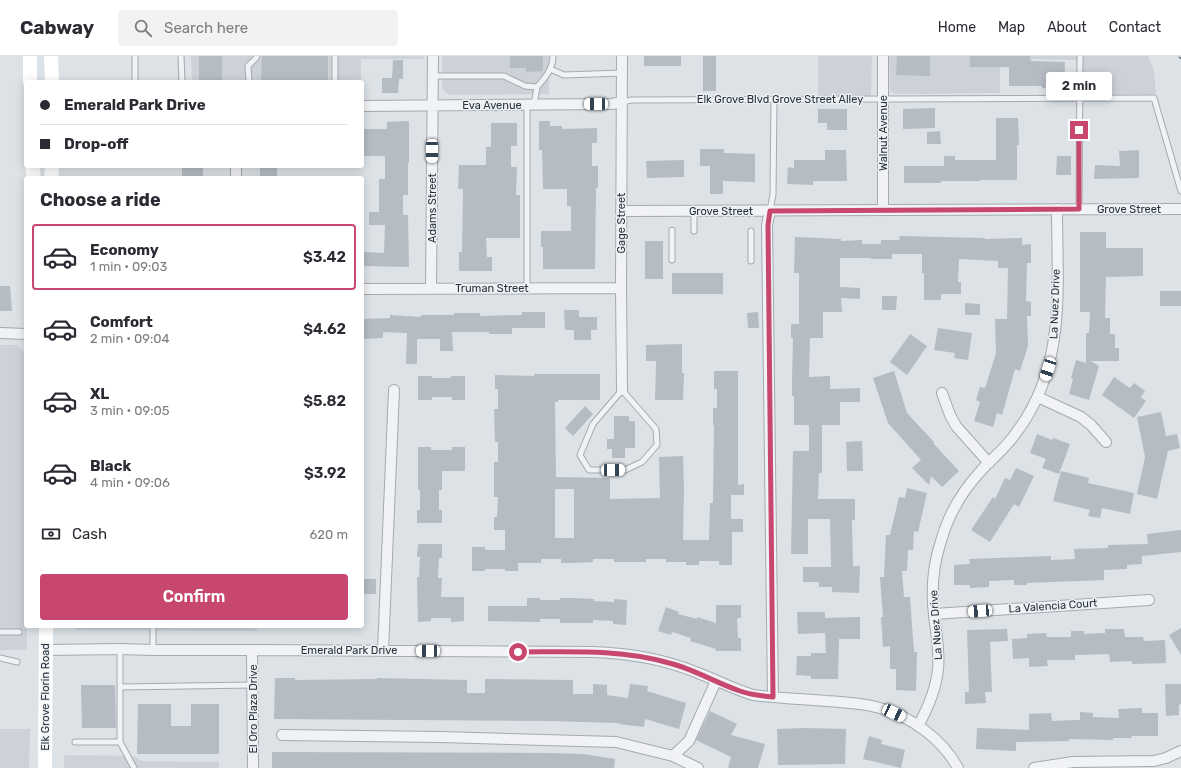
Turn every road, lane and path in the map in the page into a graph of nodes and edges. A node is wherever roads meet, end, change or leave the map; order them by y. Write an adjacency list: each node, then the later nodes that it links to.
1 (30, 56): 15 (main road)
2 (51, 56): 16 (main road)
3 (135, 56): 17 (lane)
4 (181, 56): 18 (lane)
5 (257, 56): 19 (lane)
6 (335, 56): 20 (lane)
7 (433, 56): 14 (street, Adams Street)
8 (553, 56): 12 (lane)
9 (622, 56): 13 (street, Gage Street)
10 (883, 56): 24 (street, Walnut Avenue)
11 (1080, 56): 22 (lane)
12 (550, 69): 13 (lane); 21 (lane)
13 (622, 73): 25 (street, Gage Street)
14 (433, 76): 21 (lane); 28 (street, Adams Street)
15 (30, 80)
16 (52, 80)
17 (135, 80)
18 (182, 80)
19 (249, 80)
20 (335, 80)
21 (537, 87): 26 (lane)
22 (1079, 98): 24 (lane, Elk Grove Blvd Grove Street Alley); 29 (lane, Elk Grove Blvd Grove Street Alley); 31 (lane)
23 (774, 99): 24 (lane, Elk Grove Blvd Grove Street Alley); 25 (lane, Elk Grove Blvd Grove Street Alley); 36 (lane)
24 (883, 99): 33 (street, Walnut Avenue)
25 (622, 102): 26 (street, Eva Avenue); 34 (street, Gage Street)
26 (531, 105): 28 (street, Eva Avenue); 42 (lane)
27 (364, 106): 28 (street, Eva Avenue)
28 (433, 106): 45 (street, Adams Street)
29 (1181, 191)
30 (1057, 209): 31 (street, Grove Street); 33 (street, Grove Street); 51 (street, La Nuez Drive)
31 (1079, 209): 32 (street, Grove Street)
32 (1181, 209)
33 (882, 210): 36 (street, Grove Street)
34 (621, 211): 35 (street, Grove Street); 43 (street, Gage Street)
35 (694, 211): 36 (street, Grove Street); 38 (lane)
36 (770, 211): 70 (street)
37 (672, 230): 40 (lane)
38 (694, 231)
39 (751, 231): 41 (lane)
40 (672, 260)
41 (751, 261)
42 (527, 288): 43 (street, Truman Street); 45 (street, Truman Street)
43 (621, 288): 49 (street, Gage Street)
44 (364, 289): 45 (street, Truman Street)
45 (431, 289)
46 (0, 333): 47 (street)
47 (24, 334)
48 (394, 390): 64 (street)
49 (622, 390): 49 (lane)
50 (942, 393): 53 (street)
51 (1038, 397): 52 (street); 53 (street, La Nuez Drive)
52 (1106, 442)
53 (989, 463): 55 (street, La Nuez Drive)
54 (1149, 600): 55 (street, La Valencia Court)
55 (934, 614): 71 (street, La Nuez Drive)
56 (46, 628): 61 (main road, Elk Grove Florin Road)
57 (153, 628): 62 (lane)
58 (0, 632): 59 (lane)
59 (19, 632)
60 (120, 649): 61 (street, Emerald Park Drive); 62 (street, Emerald Park Drive); 69 (lane)
61 (46, 650): 77 (main road, Elk Grove Florin Road)
62 (153, 650): 63 (street, Emerald Park Drive)
63 (252, 650): 64 (street, Emerald Park Drive); 68 (street, El Oro Plaza Drive)
64 (383, 651): 67 (street, Emerald Park Drive)
65 (0, 658): 66 (lane)
66 (17, 662)
67 (716, 681): 70 (street, Emerald Park Drive); 76 (street)
68 (253, 685): 69 (lane); 79 (street, El Oro Plaza Drive)
69 (120, 687): 74 (lane)
70 (773, 697): 71 (street, Emerald Park Drive)
71 (918, 726): 81 (street, Emerald Park Drive)
72 (282, 735): 76 (street)
73 (75, 742): 74 (lane)
74 (120, 742): 78 (lane)
75 (1181, 751): 82 (street)
76 (673, 756): 80 (street)
77 (45, 768)
78 (134, 768)
79 (253, 768)
80 (698, 768)
81 (958, 768)
82 (1034, 768)

